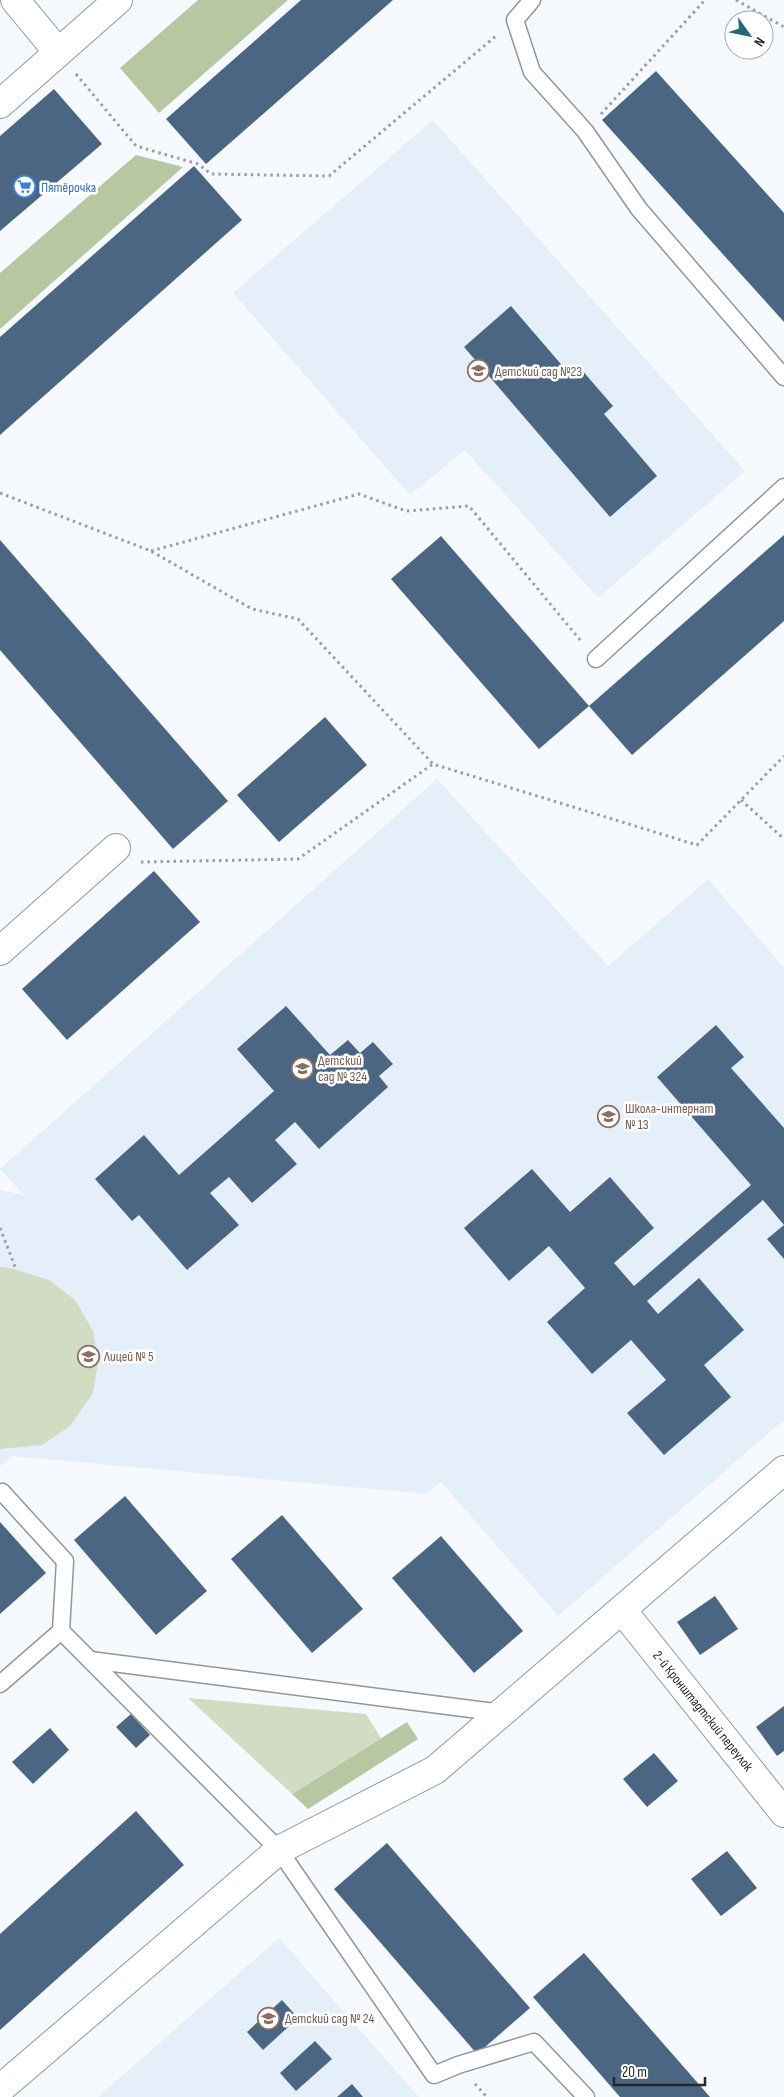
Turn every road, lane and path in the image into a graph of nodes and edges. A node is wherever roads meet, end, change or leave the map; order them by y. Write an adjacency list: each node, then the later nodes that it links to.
1 (15, 0): 8 (street)
2 (118, 0): 8 (street)
3 (532, 0): 6 (lane)
4 (705, 0): 10 (path)
5 (736, 0): 7 (path)
6 (515, 20): 8 (path); 10 (lane)
7 (784, 27)
8 (58, 52): 9 (street)
9 (0, 104)
10 (586, 131): 11 (lane)
11 (784, 377)
12 (784, 488): 15 (lane)
13 (0, 493): 14 (path)
14 (151, 551): 15 (path); 17 (path)
15 (596, 659)
16 (784, 756): 18 (path)
17 (433, 764): 18 (path); 20 (path)
18 (741, 800): 19 (path)
19 (784, 839)
20 (126, 855): 21 (street)
21 (0, 951)
22 (0, 1228): 23 (path)
23 (16, 1269)
24 (784, 1470): 26 (street)
25 (0, 1493): 27 (lane)
26 (622, 1610): 30 (street); 31 (street, 2-й Кронштадтский переулок)
27 (61, 1631): 28 (lane); 29 (lane)
28 (90, 1660): 30 (lane); 32 (lane)
29 (0, 1684)
30 (502, 1713): 32 (street)
31 (784, 1813)
32 (279, 1850): 33 (street); 34 (lane)
33 (0, 2089)
34 (586, 2097)

